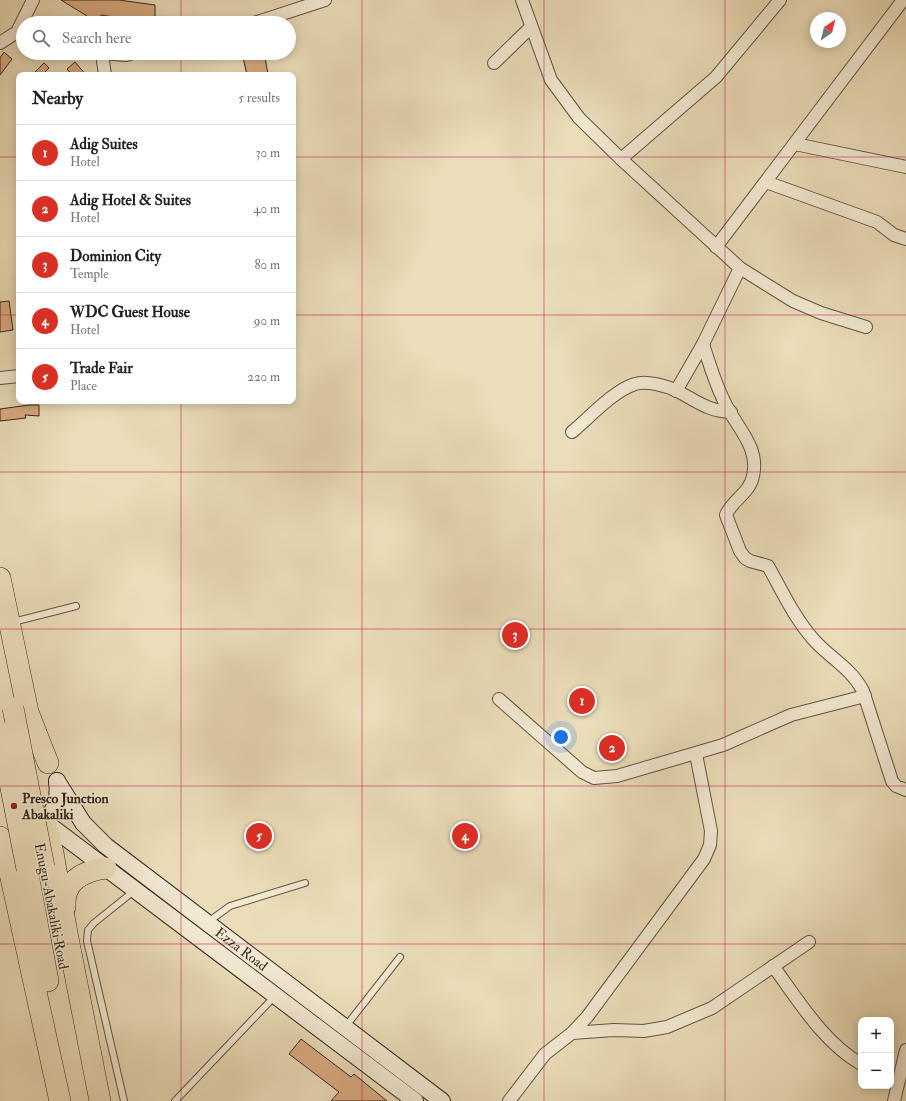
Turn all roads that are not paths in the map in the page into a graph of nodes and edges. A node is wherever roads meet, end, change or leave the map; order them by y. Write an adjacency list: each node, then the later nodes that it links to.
1 (33, 0): 6 (street)
2 (325, 0): 7 (street)
3 (522, 0): 8 (street)
4 (780, 0): 15 (street)
5 (904, 0): 14 (street)
6 (27, 16)
7 (276, 16)
8 (531, 27): 12 (street); 15 (street)
9 (16, 35): 10 (street)
10 (0, 43)
11 (103, 60): 13 (street)
12 (494, 63)
13 (105, 72)
14 (795, 144): 16 (street); 17 (street)
15 (621, 159): 19 (street)
16 (906, 167)
17 (766, 182): 18 (street); 19 (street)
18 (906, 239)
19 (716, 247): 20 (street)
20 (740, 268): 21 (street); 22 (street)
21 (866, 327)
22 (703, 344): 25 (street); 26 (street)
23 (16, 376): 24 (street)
24 (0, 378)
25 (676, 391): 26 (street); 27 (street)
26 (730, 412): 31 (street)
27 (572, 432)
28 (0, 578): 30 (highway)
29 (76, 606): 30 (lane)
30 (5, 631): 36 (highway); 41 (highway, Enugu-Abakaliki Road, bridge)
31 (865, 696): 35 (street); 37 (street)
32 (500, 699): 35 (street)
33 (0, 732): 41 (highway, bridge)
34 (0, 751): 36 (main road)
35 (696, 754): 52 (street)
36 (53, 772): 38 (main road); 45 (main road, Ezza Road)
37 (906, 790)
38 (45, 822): 39 (main road); 42 (main road, Ezza Road); 46 (highway)
39 (0, 830)
40 (0, 837): 58 (highway)
41 (36, 868): 59 (highway); 60 (highway, Enugu-Abakaliki Road)
42 (106, 868): 44 (main road, Ezza Road); 46 (highway)
43 (305, 883): 45 (lane)
44 (135, 890): 50 (main road, Ezza Road); 62 (lane)
45 (207, 923): 51 (main road, Ezza Road)
46 (66, 928): 61 (highway)
47 (808, 942): 49 (street)
48 (400, 958): 51 (lane)
49 (773, 966): 52 (street); 54 (street)
50 (275, 996): 63 (lane); 64 (main road, Ezza Road)
51 (345, 1028): 65 (main road, Ezza Road)
52 (572, 1033): 66 (street)
53 (906, 1050): 55 (street)
54 (858, 1062)
55 (904, 1063): 56 (street)
56 (894, 1083)
57 (894, 1089): 67 (street)
58 (60, 1101)
59 (72, 1101)
60 (89, 1101)
61 (100, 1101)
62 (124, 1101)
63 (175, 1101)
64 (415, 1101)
65 (442, 1101)
66 (509, 1101)
67 (894, 1101)

